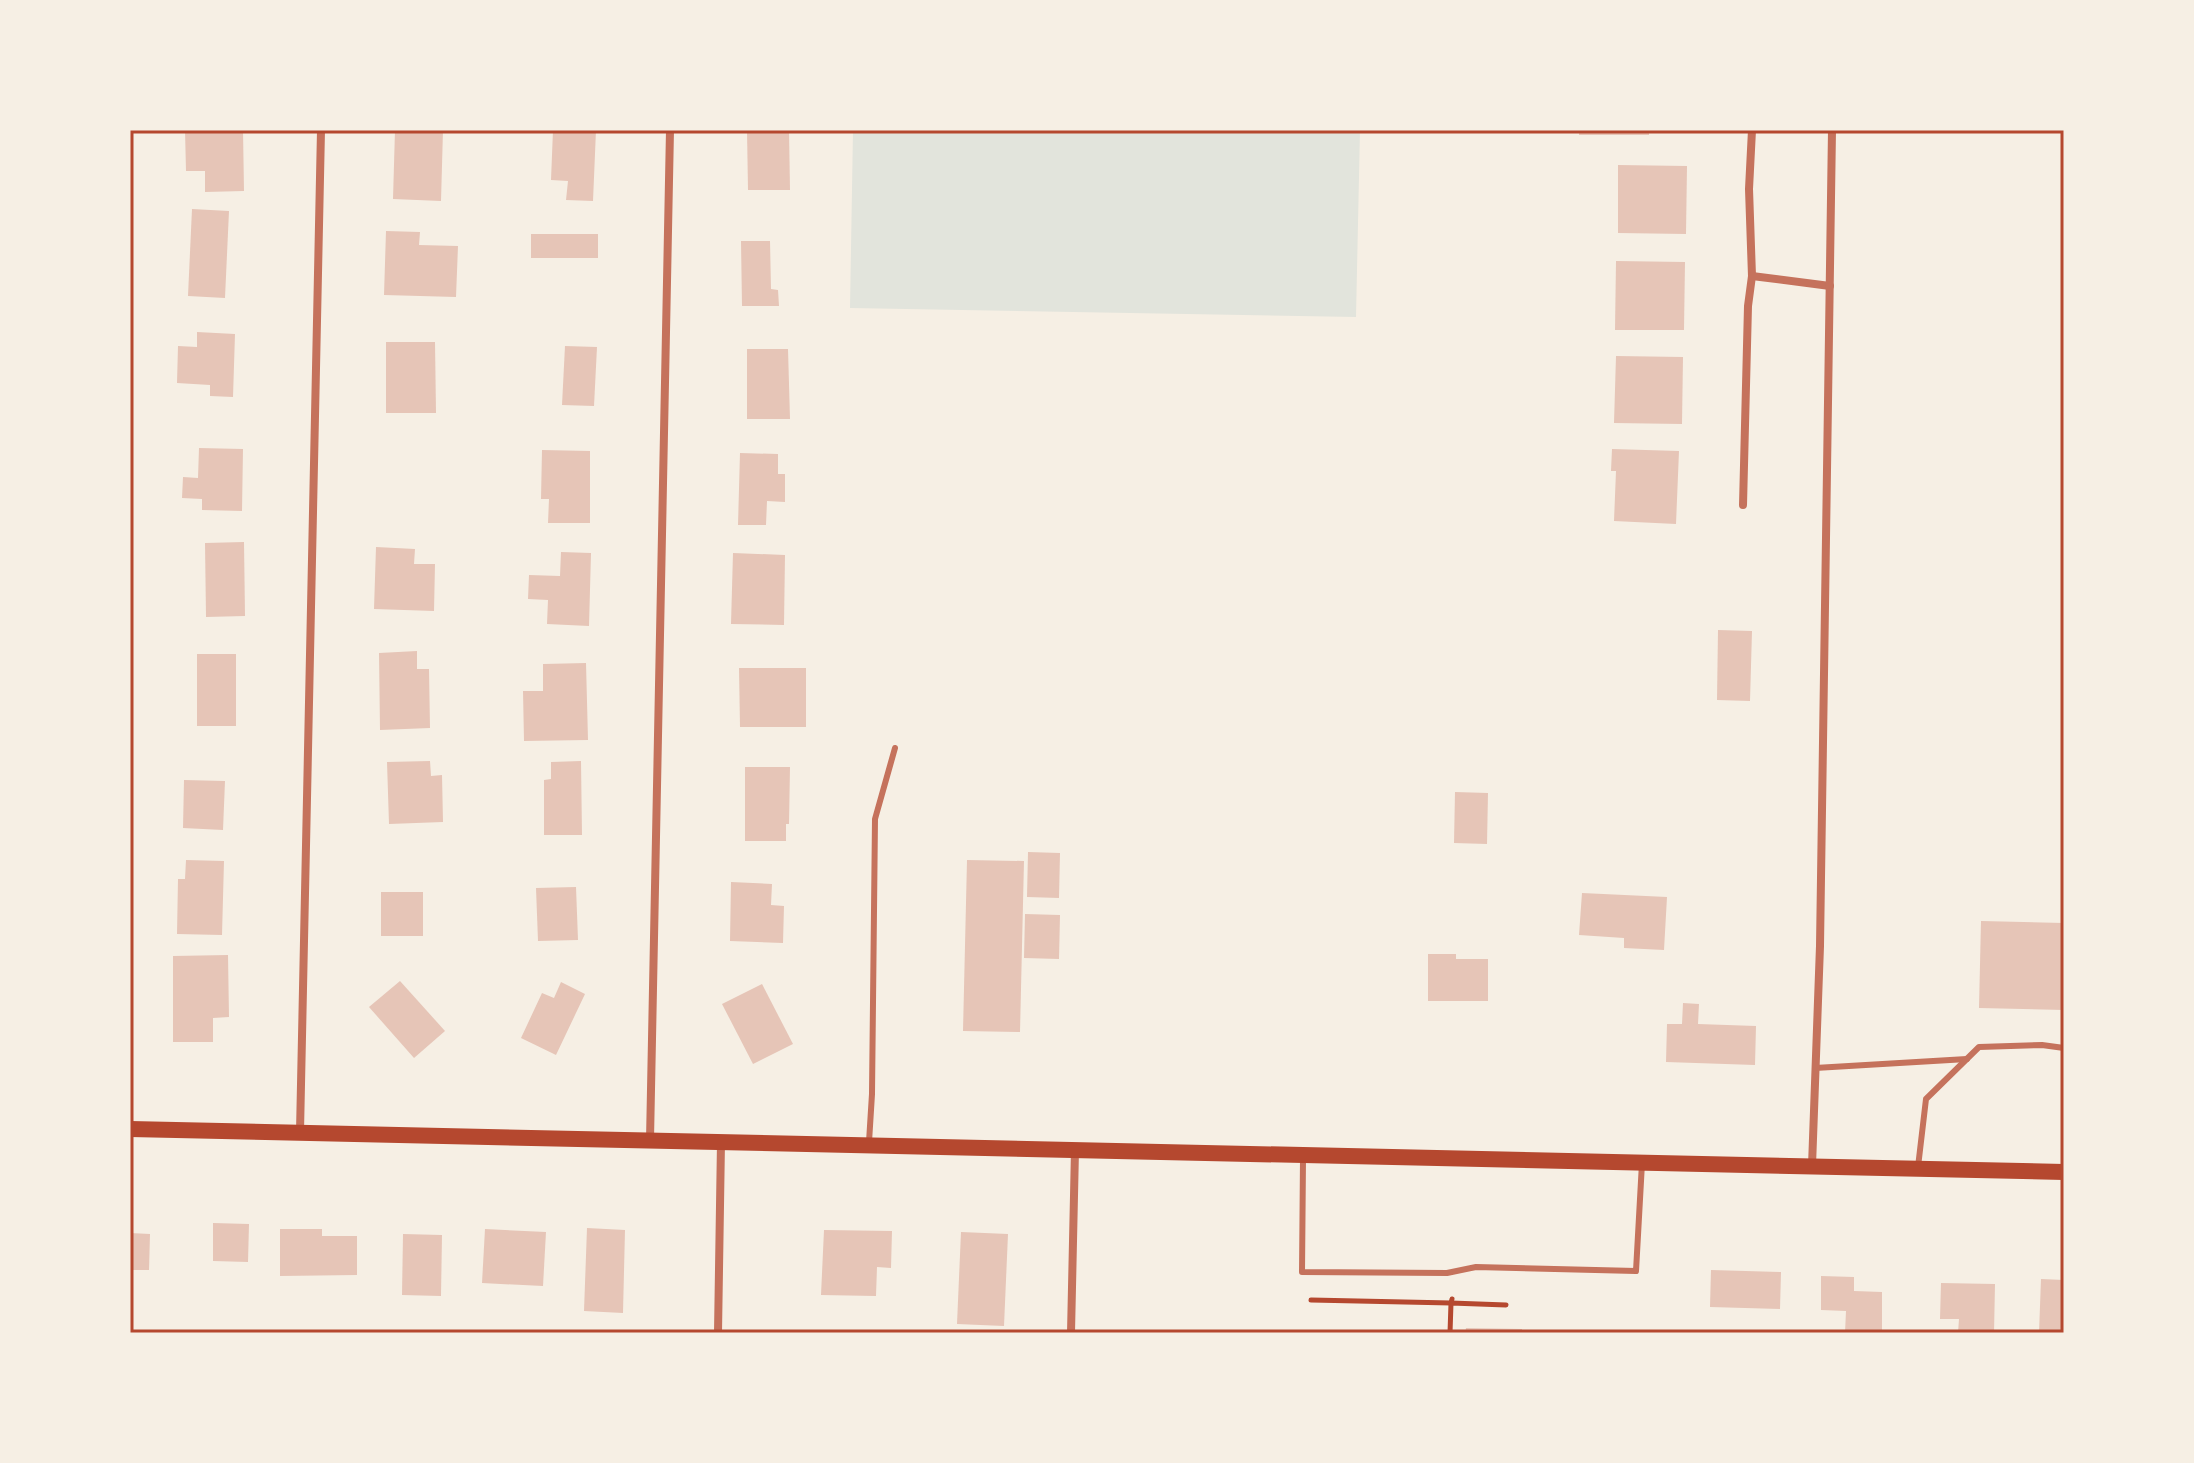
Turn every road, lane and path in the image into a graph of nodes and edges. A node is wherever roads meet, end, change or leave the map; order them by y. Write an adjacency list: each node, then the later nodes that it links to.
1 (321, 130): 13 (street)
2 (670, 130): 14 (street)
3 (1752, 130): 5 (street)
4 (1832, 130): 6 (street)
5 (1752, 276): 6 (street); 7 (street)
6 (1830, 286): 11 (street)
7 (1743, 505)
8 (895, 748): 16 (lane)
9 (2064, 1048): 10 (lane)
10 (1967, 1059): 11 (lane); 21 (lane)
11 (1815, 1068): 20 (street)
12 (130, 1129): 13 (main road)
13 (300, 1133): 14 (main road)
14 (650, 1141): 15 (main road)
15 (721, 1142): 16 (main road); 26 (street)
16 (869, 1146): 17 (main road)
17 (1075, 1150): 18 (main road); 27 (street)
18 (1303, 1155): 19 (main road); 19 (lane)
19 (1642, 1162): 20 (main road)
20 (1812, 1166): 21 (main road)
21 (1918, 1169): 22 (main road)
22 (2064, 1172)
23 (1311, 1300): 24 (path)
24 (1452, 1301): 25 (path); 28 (path)
25 (1506, 1305)
26 (718, 1333)
27 (1071, 1333)
28 (1450, 1333)

